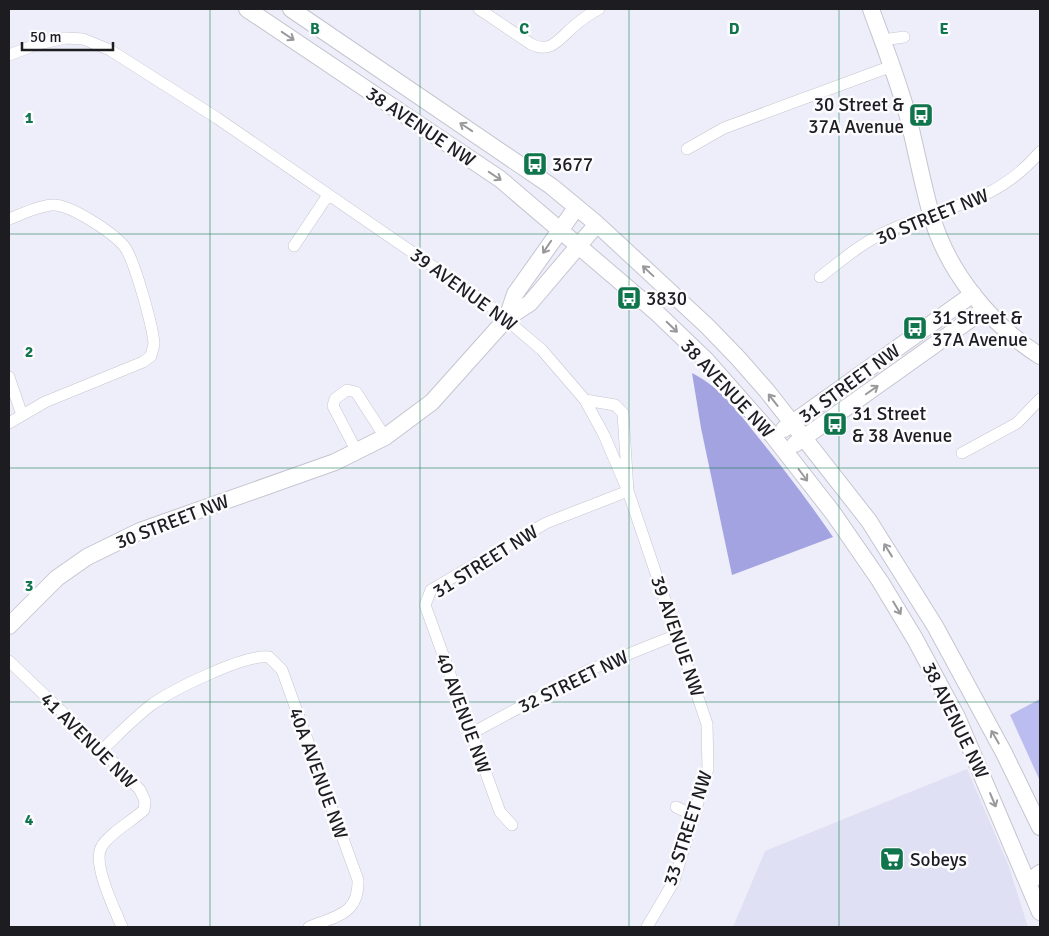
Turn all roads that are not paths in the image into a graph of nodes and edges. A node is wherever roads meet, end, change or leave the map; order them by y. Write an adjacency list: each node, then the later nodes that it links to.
1 (247, 9): 17 (main road, 38 AVENUE NW, one-way to 17)
2 (291, 9): 13 (main road, 38 AVENUE NW, one-way to 2)
3 (479, 9): 4 (street)
4 (598, 9)
5 (871, 9): 7 (main road)
6 (904, 37): 7 (street)
7 (883, 40): 9 (main road)
8 (9, 55): 12 (street, 39 AVENUE NW)
9 (892, 66): 10 (street); 14 (main road)
10 (687, 149)
11 (1040, 152): 14 (street, 30 STREET NW)
12 (328, 195): 19 (street); 23 (street, 39 AVENUE NW)
13 (576, 208): 16 (main road, 38 AVENUE NW); 17 (main road, 30 STREET NW)
14 (931, 215): 20 (street, 30 STREET NW); 21 (main road)
15 (9, 218): 28 (street)
16 (597, 224): 18 (main road, 30 STREET NW); 30 (main road, 38 AVENUE NW, one-way to 16)
17 (560, 229): 18 (main road, 38 AVENUE NW); 23 (main road, 30 STREET NW, one-way to 23)
18 (579, 245): 23 (main road, 30 STREET NW); 31 (main road, 38 AVENUE NW, one-way to 31)
19 (294, 246)
20 (820, 277)
21 (973, 294): 22 (main road); 30 (main road, 31 STREET NW)
22 (985, 309): 24 (main road); 33 (main road, 31 STREET NW, one-way to 22)
23 (507, 318): 27 (street, 39 AVENUE NW); 32 (main road, 30 STREET NW)
24 (1040, 356)
25 (9, 377): 28 (street)
26 (1040, 399): 36 (street)
27 (585, 400): 37 (street, 39 AVENUE NW); 37 (street, 39 AVENUE NW)
28 (22, 415): 29 (street)
29 (9, 423)
30 (792, 423): 31 (main road, 31 STREET NW); 33 (main road, 38 AVENUE NW)
31 (773, 436): 34 (main road, 38 AVENUE NW)
32 (385, 437): 35 (main road, 30 STREET NW); 35 (street)
33 (804, 438): 34 (main road, 31 STREET NW); 48 (main road, 38 AVENUE NW, one-way to 33)
34 (785, 451): 49 (main road, 38 AVENUE NW, one-way to 49)
35 (357, 452): 39 (main road, 30 STREET NW)
36 (962, 453)
37 (628, 491): 38 (street, 31 STREET NW); 40 (street, 39 AVENUE NW)
38 (426, 598): 43 (street, 40 AVENUE NW)
39 (9, 626)
40 (676, 634): 42 (street, 39 AVENUE NW); 43 (street, 32 STREET NW)
41 (9, 661): 44 (street, 41 AVENUE NW)
42 (706, 724): 46 (street, 33 STREET NW)
43 (472, 733): 47 (street, 40 AVENUE NW)
44 (102, 750): 51 (street, 41 AVENUE NW); 52 (street, 40A AVENUE NW)
45 (676, 807): 46 (street)
46 (694, 816): 53 (street, 33 STREET NW)
47 (512, 824)
48 (1040, 827)
49 (1036, 882): 50 (main road, 38 AVENUE NW)
50 (1040, 912)
51 (122, 927)
52 (309, 927)
53 (647, 927)

